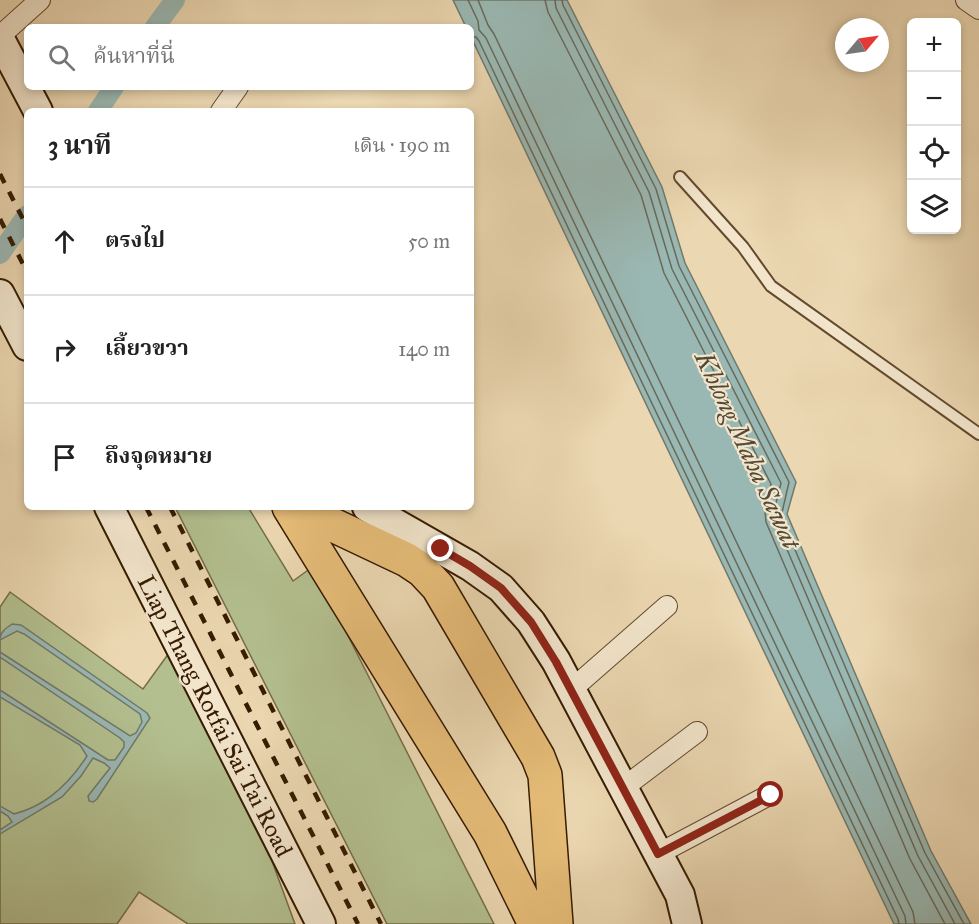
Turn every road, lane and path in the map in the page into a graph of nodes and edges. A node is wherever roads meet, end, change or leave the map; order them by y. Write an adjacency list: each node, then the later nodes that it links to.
1 (40, 0): 4 (street)
2 (966, 0): 3 (street)
3 (979, 9)
4 (0, 37): 5 (main road)
5 (24, 84)
6 (27, 90): 8 (main road)
7 (236, 90): 9 (street)
8 (36, 108)
9 (223, 108)
10 (680, 177): 13 (lane)
11 (6, 306): 12 (main road)
12 (24, 340)
13 (979, 434)
14 (111, 510): 24 (main road, Liap Thang Rotfai Sai Tai Road)
15 (291, 510): 25 (highway)
16 (301, 510): 26 (highway)
17 (372, 510): 19 (main road)
18 (667, 606): 19 (street)
19 (571, 690): 21 (main road)
20 (697, 732): 21 (street)
21 (623, 788): 23 (main road)
22 (771, 795): 23 (street)
23 (658, 854): 27 (main road)
24 (321, 924)
25 (535, 924)
26 (556, 924)
27 (687, 924)

